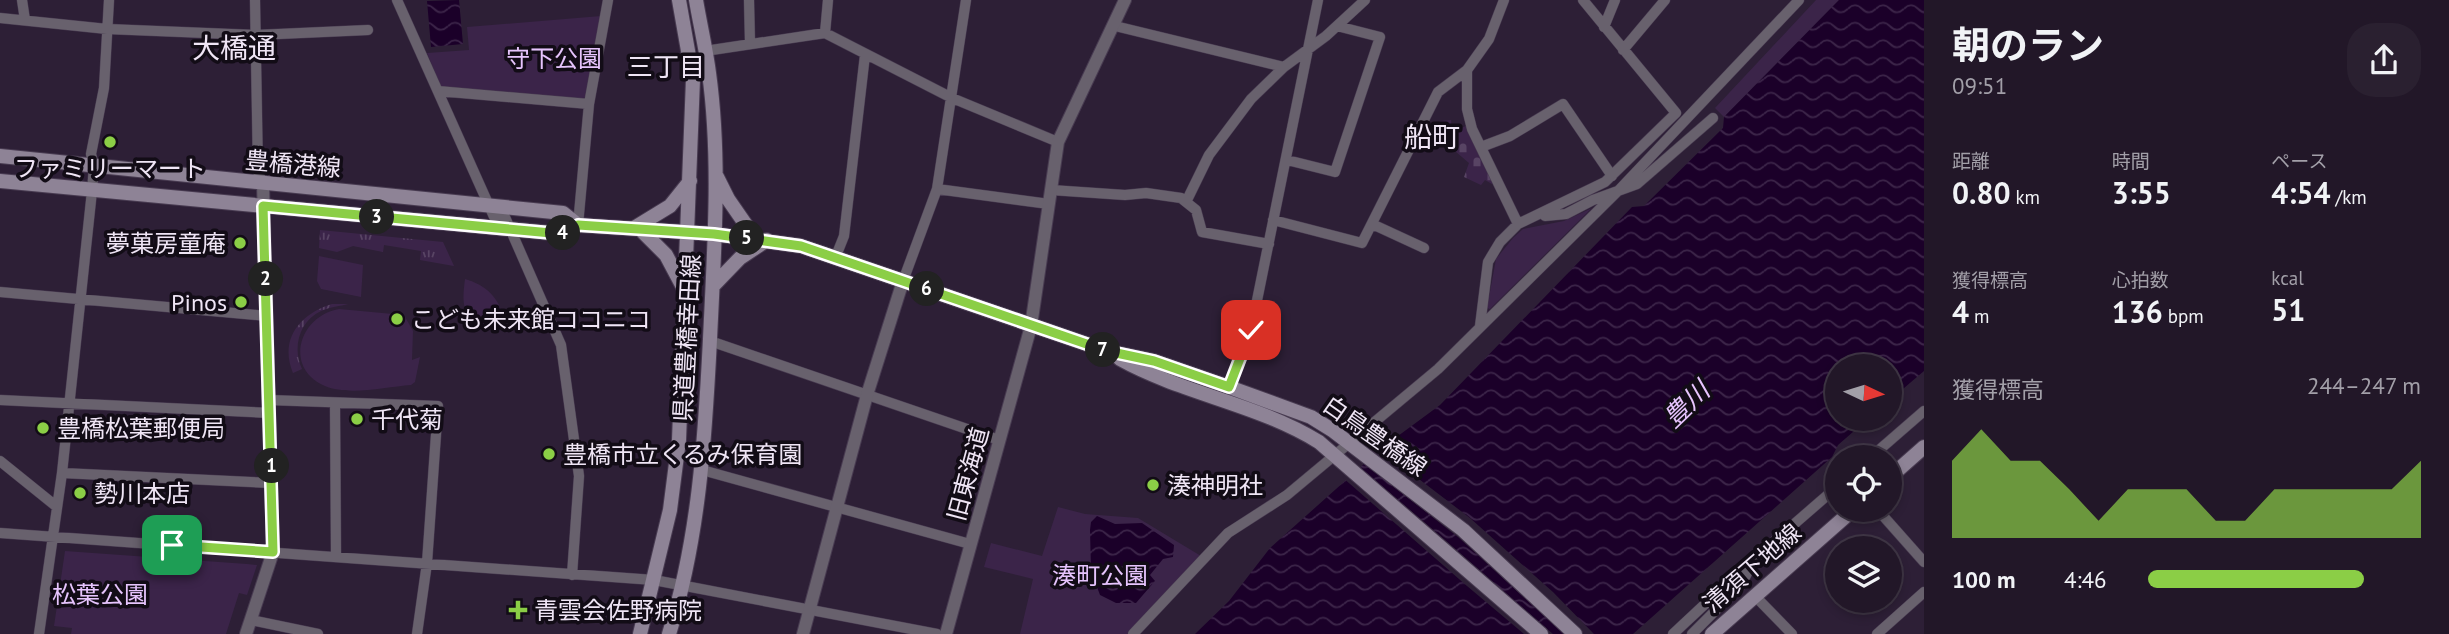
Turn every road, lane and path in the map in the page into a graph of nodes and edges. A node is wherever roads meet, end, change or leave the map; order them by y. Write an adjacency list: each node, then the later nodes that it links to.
1 (22, 0): 20 (street)
2 (109, 0): 24 (street)
3 (256, 0): 27 (street)
4 (397, 0): 35 (street)
5 (608, 0): 37 (street)
6 (679, 0): 47 (main road, 県道豊橋幸田線)
7 (696, 0): 31 (main road, 県道豊橋幸田線)
8 (749, 0): 28 (street)
9 (828, 0): 26 (street)
10 (966, 0): 36 (street)
11 (1125, 0): 21 (street, 旧東海道)
12 (1318, 0): 29 (street)
13 (1365, 0): 22 (street)
14 (1504, 0): 34 (street)
15 (1583, 0): 23 (street)
16 (1615, 0): 23 (street)
17 (1665, 0): 30 (street)
18 (1799, 0): 50 (street)
19 (0, 18): 20 (street)
20 (24, 20): 24 (street)
21 (1115, 26): 33 (street); 39 (street, 旧東海道)
22 (1338, 26): 29 (street); 42 (street)
23 (1604, 27): 30 (street)
24 (107, 29): 27 (street); 43 (street)
25 (368, 30): 27 (street)
26 (825, 33): 28 (street); 32 (street)
27 (256, 35): 48 (street)
28 (750, 43): 31 (street)
29 (1309, 47): 33 (street); 42 (street)
30 (1623, 50): 45 (street)
31 (705, 51): 44 (main road, 県道豊橋幸田線)
32 (865, 55): 36 (street); 69 (street)
33 (1284, 66): 53 (street)
34 (1467, 70): 40 (street); 59 (street)
35 (438, 90): 37 (street); 56 (street)
36 (952, 98): 39 (street); 49 (street)
37 (589, 104): 61 (street)
38 (1713, 118): 50 (street)
39 (1058, 142): 51 (street, 旧東海道)
40 (1481, 147): 45 (street); 60 (street)
41 (0, 156): 43 (main road, 豊橋港線)
42 (1287, 160): 58 (street)
43 (94, 166): 48 (main road, 豊橋港線); 52 (street)
44 (714, 169): 65 (main road, 県道豊橋幸田線); 66 (main road)
45 (1612, 176): 57 (street)
46 (0, 181): 52 (main road, 豊橋港線)
47 (690, 181): 63 (main road); 64 (main road, 県道豊橋幸田線)
48 (263, 184): 55 (street); 56 (main road, 豊橋港線)
49 (937, 189): 54 (street); 70 (street)
50 (1620, 189): 57 (street); 76 (street)
51 (1051, 190): 53 (street); 54 (street, 旧東海道)
52 (92, 191): 55 (main road, 豊橋港線); 74 (street)
53 (1187, 200): 67 (street)
54 (1049, 204): 77 (street, 旧東海道)
55 (263, 206): 62 (main road, 豊橋港線); 75 (street)
56 (495, 208): 61 (main road, 豊橋港線); 62 (street)
57 (1537, 217): 60 (street)
58 (1273, 220): 59 (street); 67 (street)
59 (1371, 224): 68 (street)
60 (1518, 224): 76 (street)
61 (578, 225): 62 (main road, 豊橋港線); 63 (main road, 豊橋港線)
62 (504, 229): 110 (street)
63 (636, 229): 64 (main road, 豊橋港線); 73 (main road)
64 (688, 232): 65 (main road, 豊橋港線); 73 (main road, 県道豊橋幸田線)
65 (714, 234): 66 (main road, 白鳥豊橋線); 71 (main road, 県道豊橋幸田線)
66 (761, 239): 69 (main road, 白鳥豊橋線); 71 (main road)
67 (1269, 244): 80 (street)
68 (1424, 248)
69 (836, 256): 70 (main road, 白鳥豊橋線)
70 (903, 281): 77 (main road, 白鳥豊橋線); 81 (street)
71 (713, 286): 78 (main road, 県道豊橋幸田線)
72 (0, 292): 74 (street)
73 (685, 295): 111 (main road, 県道豊橋幸田線)
74 (80, 299): 75 (street); 83 (street)
75 (267, 316): 85 (street)
76 (1479, 326): 88 (street)
77 (1031, 327): 79 (main road, 白鳥豊橋線); 87 (street, 旧東海道)
78 (710, 341): 81 (street); 94 (main road, 県道豊橋幸田線)
79 (1107, 351): 80 (main road, 白鳥豊橋線); 91 (main road, 白鳥豊橋線)
80 (1229, 387): 88 (main road, 白鳥豊橋線)
81 (867, 395): 87 (street); 98 (street)
82 (0, 400): 83 (street)
83 (69, 403): 85 (street); 95 (street)
84 (335, 403): 85 (street); 106 (street); 109 (street)
85 (270, 407): 96 (street)
86 (1924, 411): 89 (street)
87 (999, 440): 104 (street, 旧東海道)
88 (1352, 444): 91 (street); 128 (main road, 白鳥豊橋線)
89 (1885, 445)
90 (1924, 447): 93 (main road)
91 (1336, 456): 126 (street); 127 (main road, 白鳥豊橋線)
92 (0, 461): 99 (street)
93 (1902, 466)
94 (702, 470): 98 (street); 112 (main road, 県道豊橋幸田線)
95 (62, 473): 96 (street); 99 (street)
96 (272, 483): 105 (street)
97 (1825, 497): 107 (street)
98 (837, 507): 104 (street); 115 (street)
99 (57, 508): 103 (street)
100 (1839, 522): 114 (main road, 清須下地線)
101 (1889, 522): 108 (street)
102 (0, 533): 103 (street)
103 (53, 537): 105 (street); 117 (street)
104 (970, 544): 125 (street, 旧東海道)
105 (273, 552): 106 (street); 116 (street)
106 (336, 556): 109 (street)
107 (1755, 558): 129 (street); 130 (street)
108 (1924, 562)
109 (427, 563): 110 (street); 120 (street)
110 (572, 575): 111 (street)
111 (654, 580): 112 (street); 121 (main road, 県道豊橋幸田線)
112 (683, 585): 115 (street); 122 (main road, 県道豊橋幸田線)
113 (1924, 592): 133 (street)
114 (1755, 596): 131 (main road, 清須下地線); 132 (street)
115 (810, 608): 123 (street); 124 (street)
116 (251, 620): 118 (street); 119 (street)
117 (38, 634)
118 (246, 634)
119 (318, 634)
120 (417, 634)
121 (640, 634)
122 (669, 634)
123 (803, 634)
124 (937, 634)
125 (946, 634)
126 (1133, 634)
127 (1541, 634)
128 (1575, 634)
129 (1673, 634)
130 (1692, 634)
131 (1712, 634)
132 (1792, 634)
133 (1877, 634)

